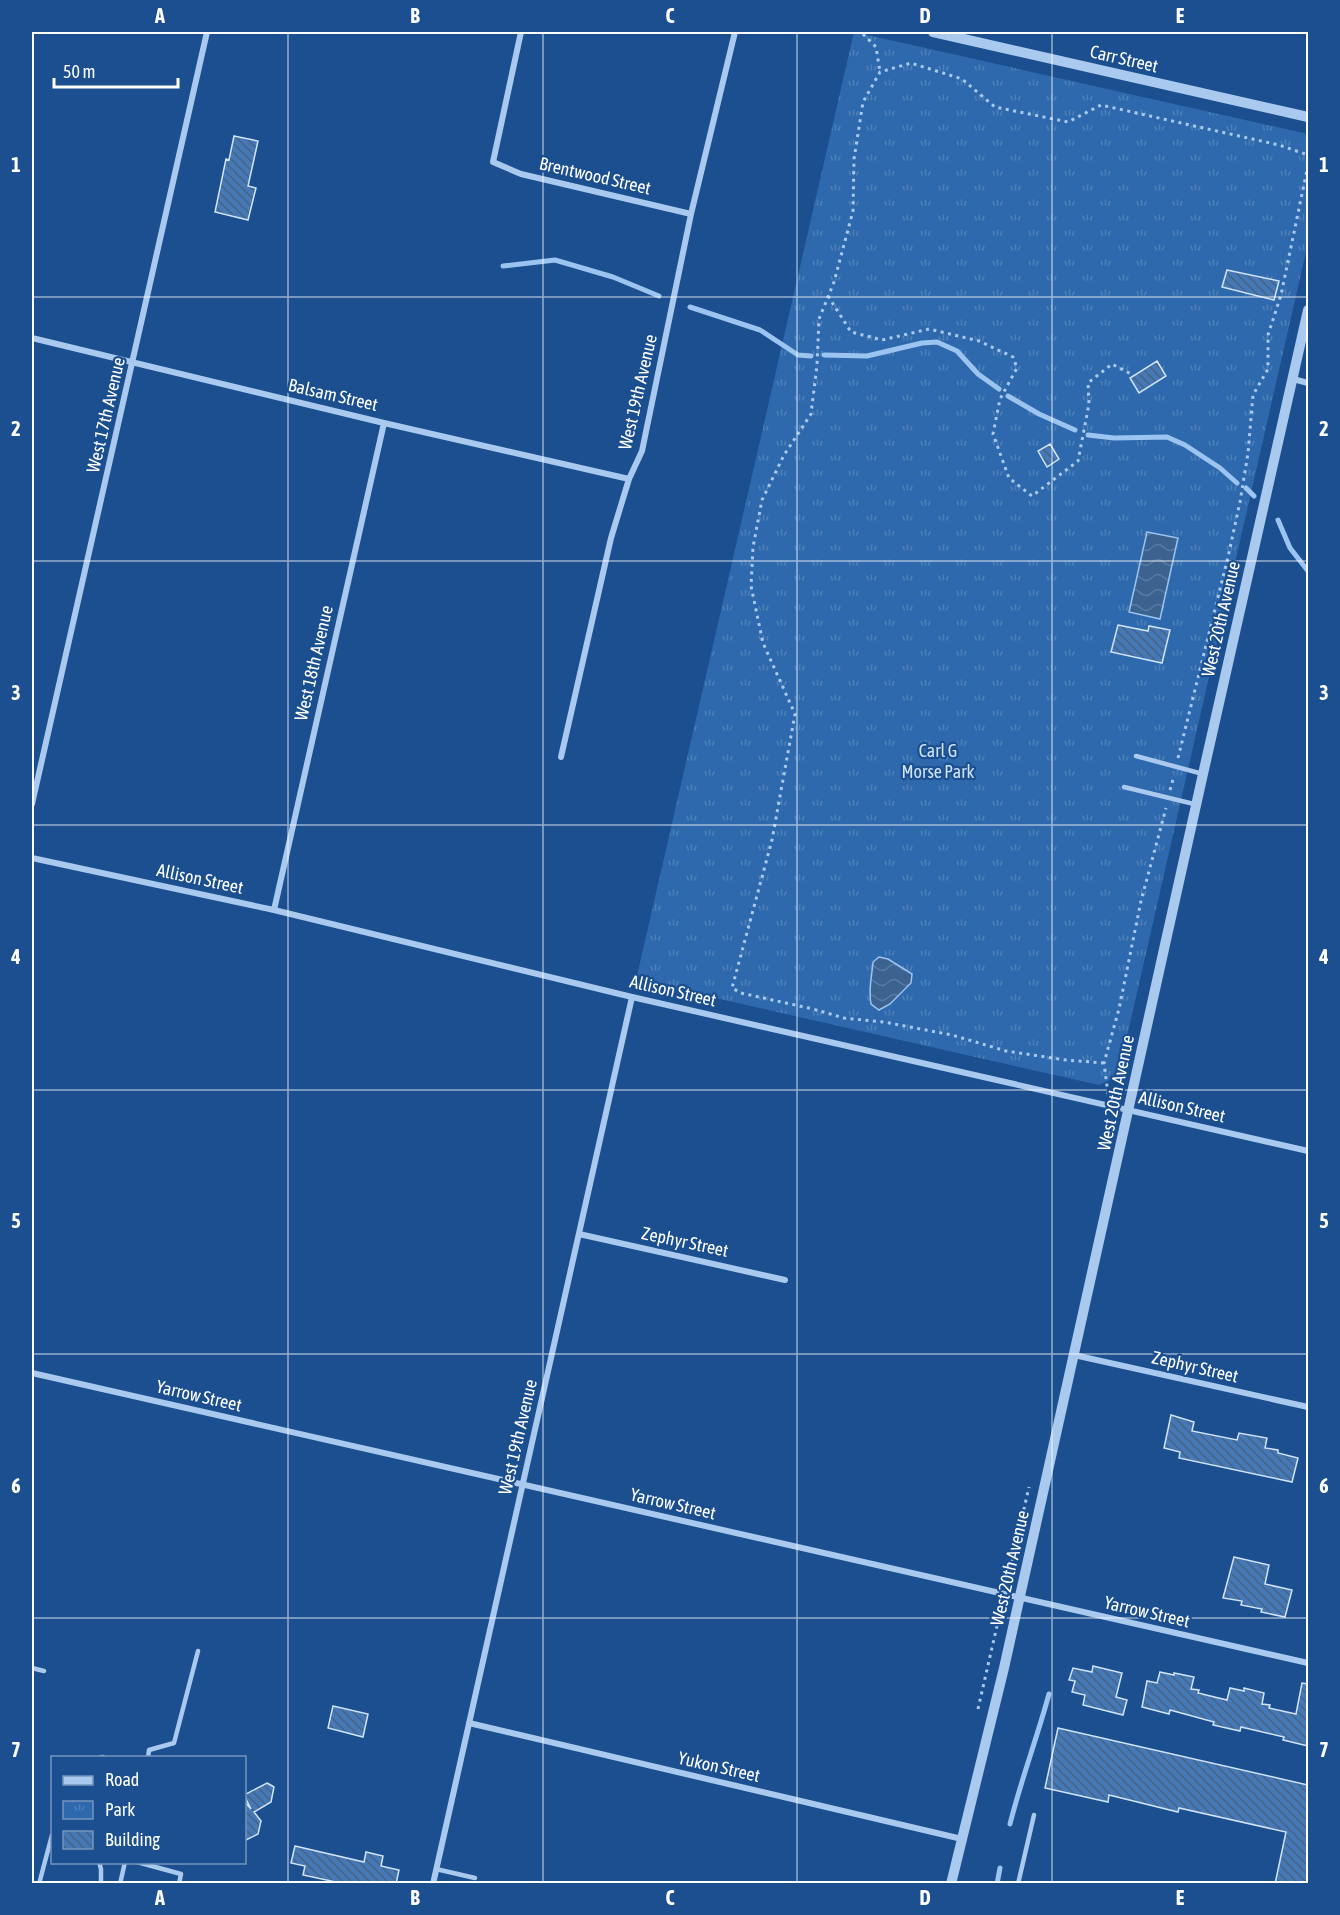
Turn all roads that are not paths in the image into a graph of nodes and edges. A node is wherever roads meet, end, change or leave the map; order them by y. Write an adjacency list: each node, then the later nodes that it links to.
1 (207, 32): 9 (street, West 17th Avenue)
2 (521, 32): 6 (street, Brentwood Street)
3 (735, 32): 6 (street, West 19th Avenue)
4 (933, 32): 5 (street, Carr Street)
5 (1308, 117)
6 (691, 214): 13 (street, West 19th Avenue)
7 (1308, 310): 10 (street, West 20th Avenue)
8 (32, 338): 9 (street, Balsam Street)
9 (133, 364): 12 (street, Balsam Street); 18 (street, West 17th Avenue)
10 (1293, 379): 11 (street); 16 (street, West 20th Avenue)
11 (1308, 383)
12 (384, 423): 13 (street, Balsam Street); 21 (street, West 18th Avenue)
13 (629, 479): 15 (street, West 19th Avenue)
14 (1136, 756): 16 (lane)
15 (561, 758)
16 (1203, 774): 19 (street, West 20th Avenue)
17 (1124, 787): 19 (lane)
18 (32, 804)
19 (1196, 805): 23 (street, West 20th Avenue)
20 (32, 858): 21 (street, Allison Street)
21 (274, 910): 22 (street, Allison Street)
22 (632, 997): 23 (street, Allison Street); 25 (street, West 19th Avenue)
23 (1129, 1110): 24 (street, Allison Street); 27 (street, West 20th Avenue)
24 (1308, 1151)
25 (579, 1234): 26 (street, Zephyr Street); 30 (street, West 19th Avenue)
26 (785, 1280)
27 (1074, 1355): 29 (street, Zephyr Street); 31 (street, West 20th Avenue)
28 (32, 1373): 30 (street, Yarrow Street)
29 (1308, 1407)
30 (522, 1485): 31 (street, Yarrow Street); 36 (street, West 19th Avenue)
31 (1020, 1599): 33 (street, Yarrow Street); 40 (street, West 20th Avenue)
32 (198, 1651): 37 (lane)
33 (1308, 1663)
34 (32, 1668): 35 (lane)
35 (44, 1671)
36 (469, 1724): 40 (street, Yukon Street); 44 (street, West 19th Avenue)
37 (148, 1756)
38 (1034, 1815): 52 (lane)
39 (51, 1839): 46 (lane)
40 (962, 1839): 51 (street, West 20th Avenue)
41 (99, 1864): 47 (lane)
42 (125, 1864): 48 (lane)
43 (141, 1864): 49 (lane)
44 (436, 1869): 45 (lane); 50 (street, West 19th Avenue)
45 (476, 1878)
46 (39, 1884)
47 (101, 1884)
48 (120, 1884)
49 (179, 1884)
50 (433, 1884)
51 (951, 1884)
52 (1018, 1884)

